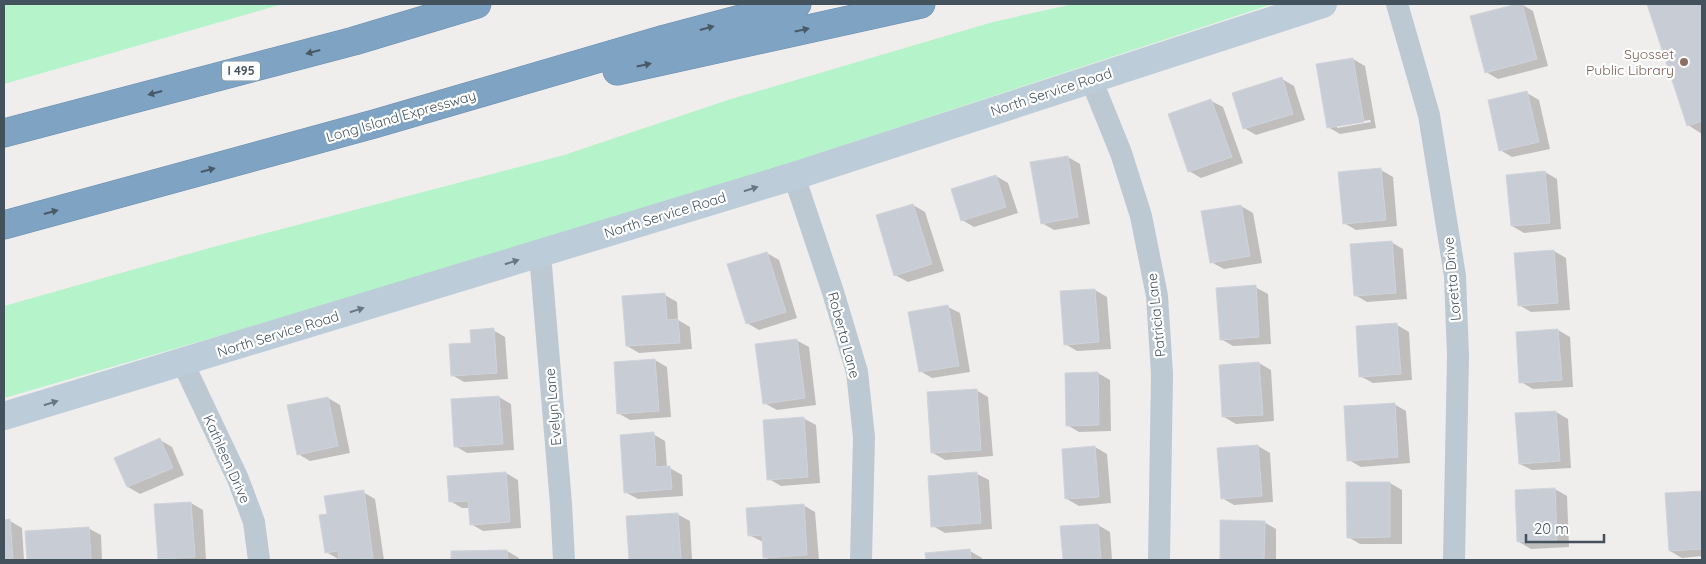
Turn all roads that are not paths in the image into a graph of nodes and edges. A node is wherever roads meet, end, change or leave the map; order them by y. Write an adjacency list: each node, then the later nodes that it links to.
1 (451, 4): 7 (highway)
2 (477, 4): 7 (highway, I 495)
3 (797, 4): 9 (highway, Long Island Expressway, one-way to 3)
4 (921, 4): 9 (highway, one-way to 4)
5 (1323, 4): 8 (main road, North Service Road)
6 (1397, 4): 20 (street, Loretta Drive)
7 (354, 41): 10 (highway, I 495, one-way to 10)
8 (1091, 79): 11 (main road, North Service Road); 19 (street, Patricia Lane)
9 (374, 124): 12 (highway, Long Island Expressway, one-way to 9)
10 (4, 133)
11 (794, 176): 13 (main road, North Service Road, one-way to 11); 18 (street, Roberta Lane)
12 (4, 225)
13 (540, 254): 14 (main road, North Service Road, one-way to 13); 17 (street, Evelyn Lane)
14 (183, 363): 15 (main road, North Service Road, one-way to 14); 16 (street, Kathleen Drive)
15 (4, 416)
16 (259, 560)
17 (564, 560)
18 (861, 560)
19 (1159, 560)
20 (1454, 560)

